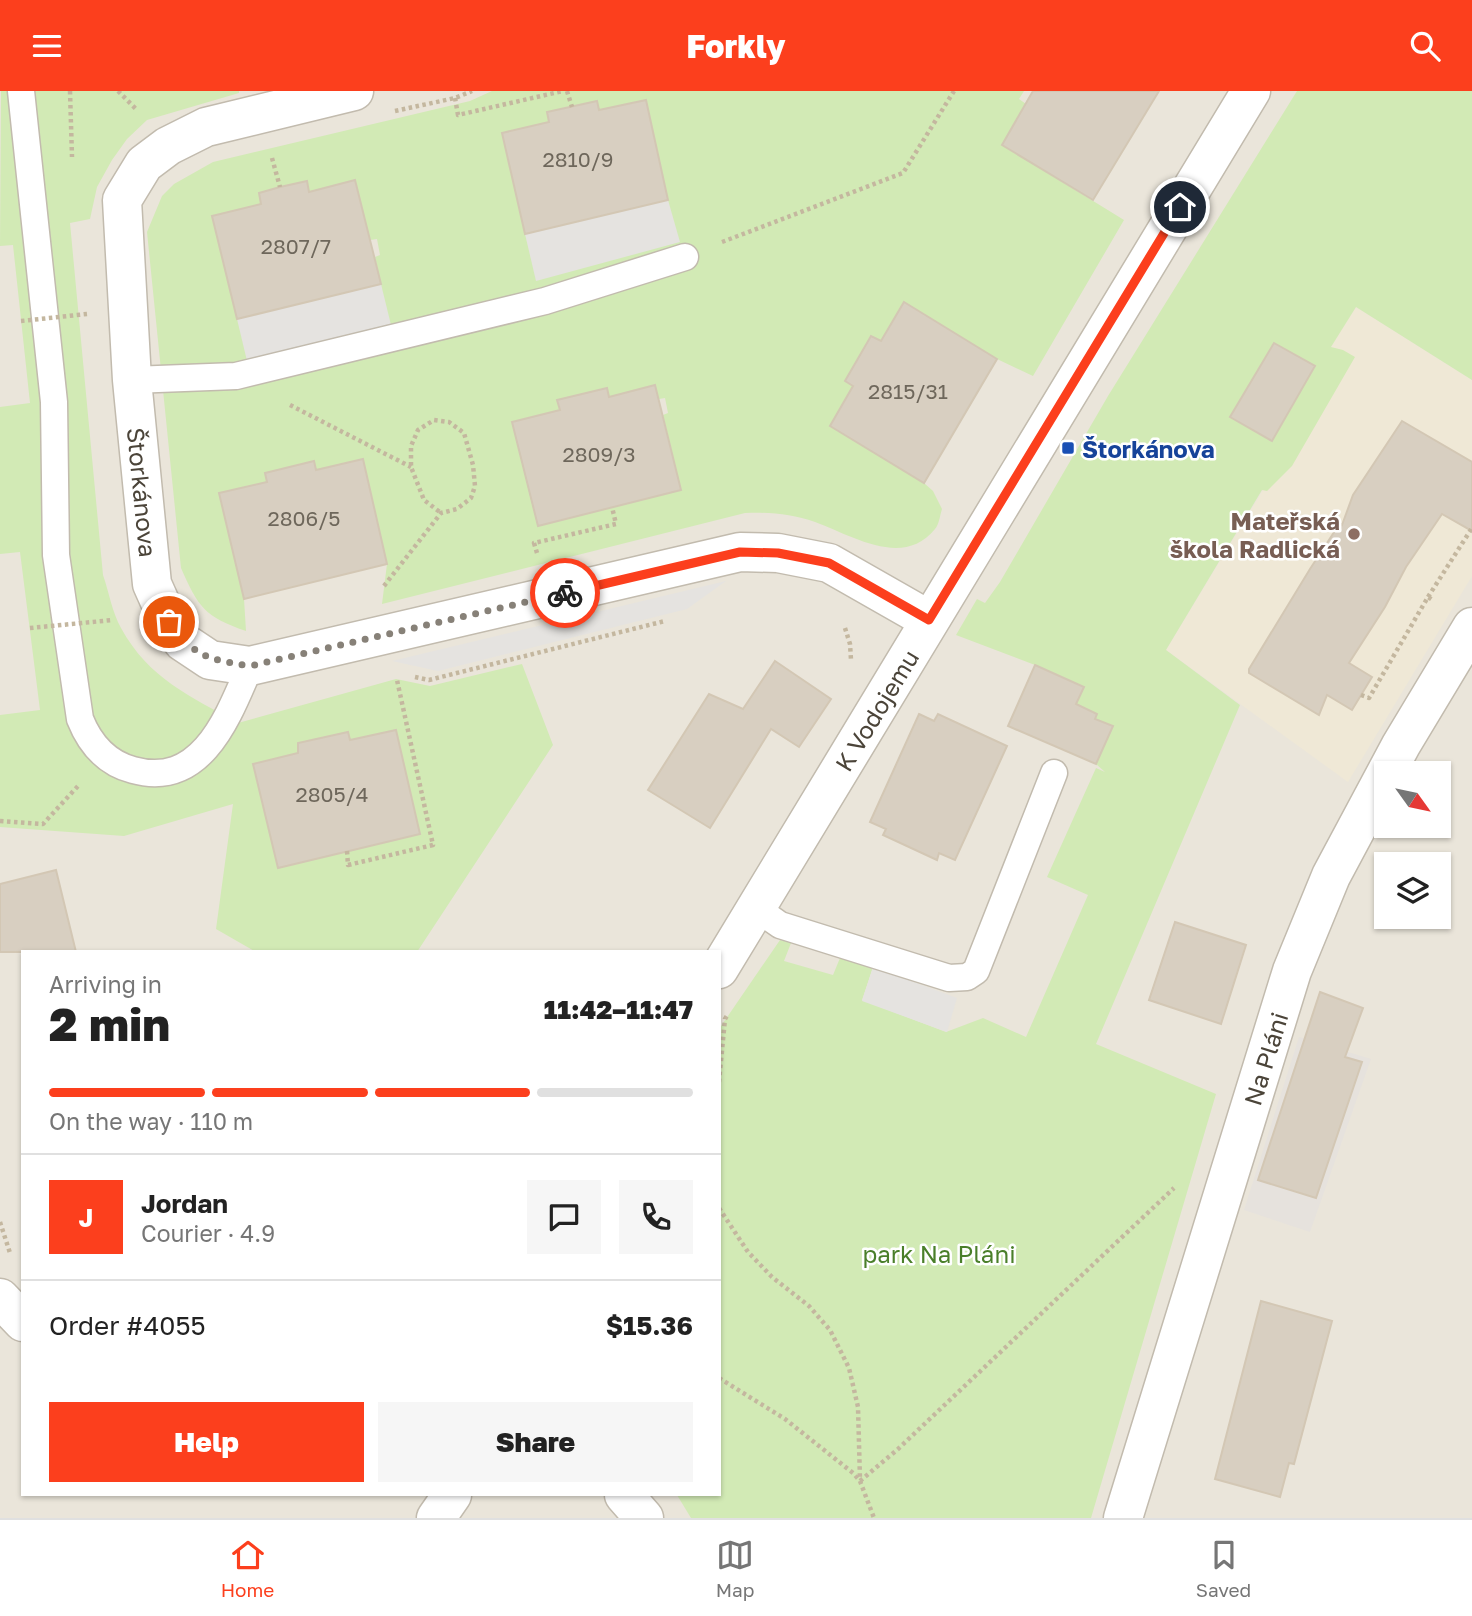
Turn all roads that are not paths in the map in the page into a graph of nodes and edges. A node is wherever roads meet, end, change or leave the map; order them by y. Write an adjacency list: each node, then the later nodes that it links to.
1 (22, 91): 8 (lane)
2 (354, 91): 5 (street, Štorkánova)
3 (1251, 91): 6 (street, K Vodojemu)
4 (685, 257): 5 (lane)
5 (132, 380): 8 (street, Štorkánova)
6 (929, 620): 8 (street, Štorkánova); 10 (street, K Vodojemu)
7 (1472, 627): 18 (street, Na Pláni)
8 (250, 666)
9 (1054, 773): 10 (lane)
10 (756, 908): 11 (street, K Vodojemu)
11 (721, 966)
12 (0, 1298): 13 (street)
13 (21, 1320)
14 (451, 1496): 16 (street)
15 (625, 1496): 17 (street)
16 (436, 1518)
17 (643, 1518)
18 (1123, 1518)

